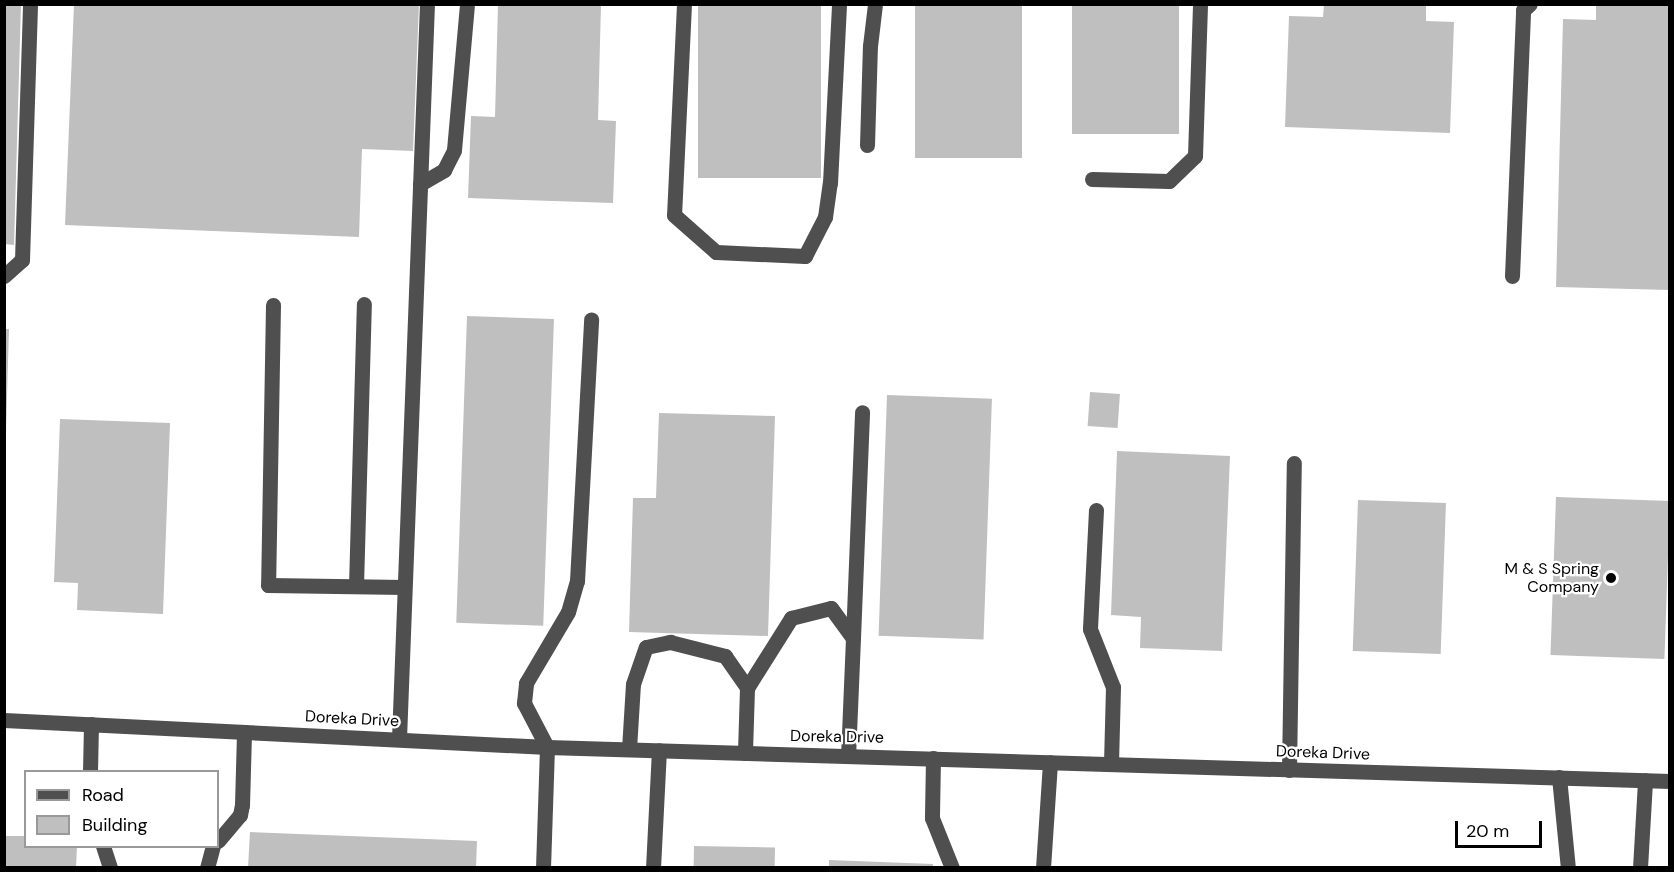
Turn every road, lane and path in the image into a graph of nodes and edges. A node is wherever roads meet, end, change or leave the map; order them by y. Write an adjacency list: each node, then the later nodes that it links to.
1 (30, 4): 12 (street)
2 (427, 4): 11 (street)
3 (467, 4): 11 (street)
4 (684, 4): 5 (street)
5 (839, 4)
6 (875, 4): 9 (street)
7 (1200, 4): 10 (street)
8 (1530, 4): 13 (street)
9 (867, 145)
10 (1092, 179)
11 (420, 184): 21 (street)
12 (4, 276)
13 (1512, 276)
14 (364, 304): 20 (street)
15 (273, 305): 20 (street)
16 (591, 318): 28 (street)
17 (862, 412): 22 (street)
18 (1294, 463): 37 (street)
19 (1096, 510): 35 (street)
20 (356, 586): 21 (street)
21 (404, 587): 27 (street)
22 (853, 638): 23 (street); 32 (street)
23 (747, 688): 29 (street); 31 (street)
24 (4, 720): 25 (street, Doreka Drive)
25 (91, 724): 26 (street, Doreka Drive); 36 (street)
26 (244, 732): 27 (street, Doreka Drive); 41 (street)
27 (399, 739): 28 (street, Doreka Drive)
28 (547, 747): 29 (street, Doreka Drive); 46 (street)
29 (629, 749): 30 (street, Doreka Drive)
30 (660, 750): 31 (street, Doreka Drive); 47 (street)
31 (745, 753): 32 (street, Doreka Drive)
32 (848, 755): 33 (street, Doreka Drive)
33 (933, 758): 34 (street, Doreka Drive); 48 (street)
34 (1050, 762): 35 (street, Doreka Drive); 49 (street)
35 (1111, 764): 37 (street, Doreka Drive)
36 (90, 770)
37 (1289, 770): 38 (street, Doreka Drive)
38 (1559, 777): 39 (street, Doreka Drive); 50 (street)
39 (1645, 780): 40 (street, Doreka Drive); 51 (street)
40 (1670, 780)
41 (219, 840)
42 (104, 848): 44 (street)
43 (212, 848): 45 (street)
44 (110, 867)
45 (207, 867)
46 (543, 867)
47 (653, 867)
48 (952, 867)
49 (1043, 867)
50 (1568, 867)
51 (1640, 867)

